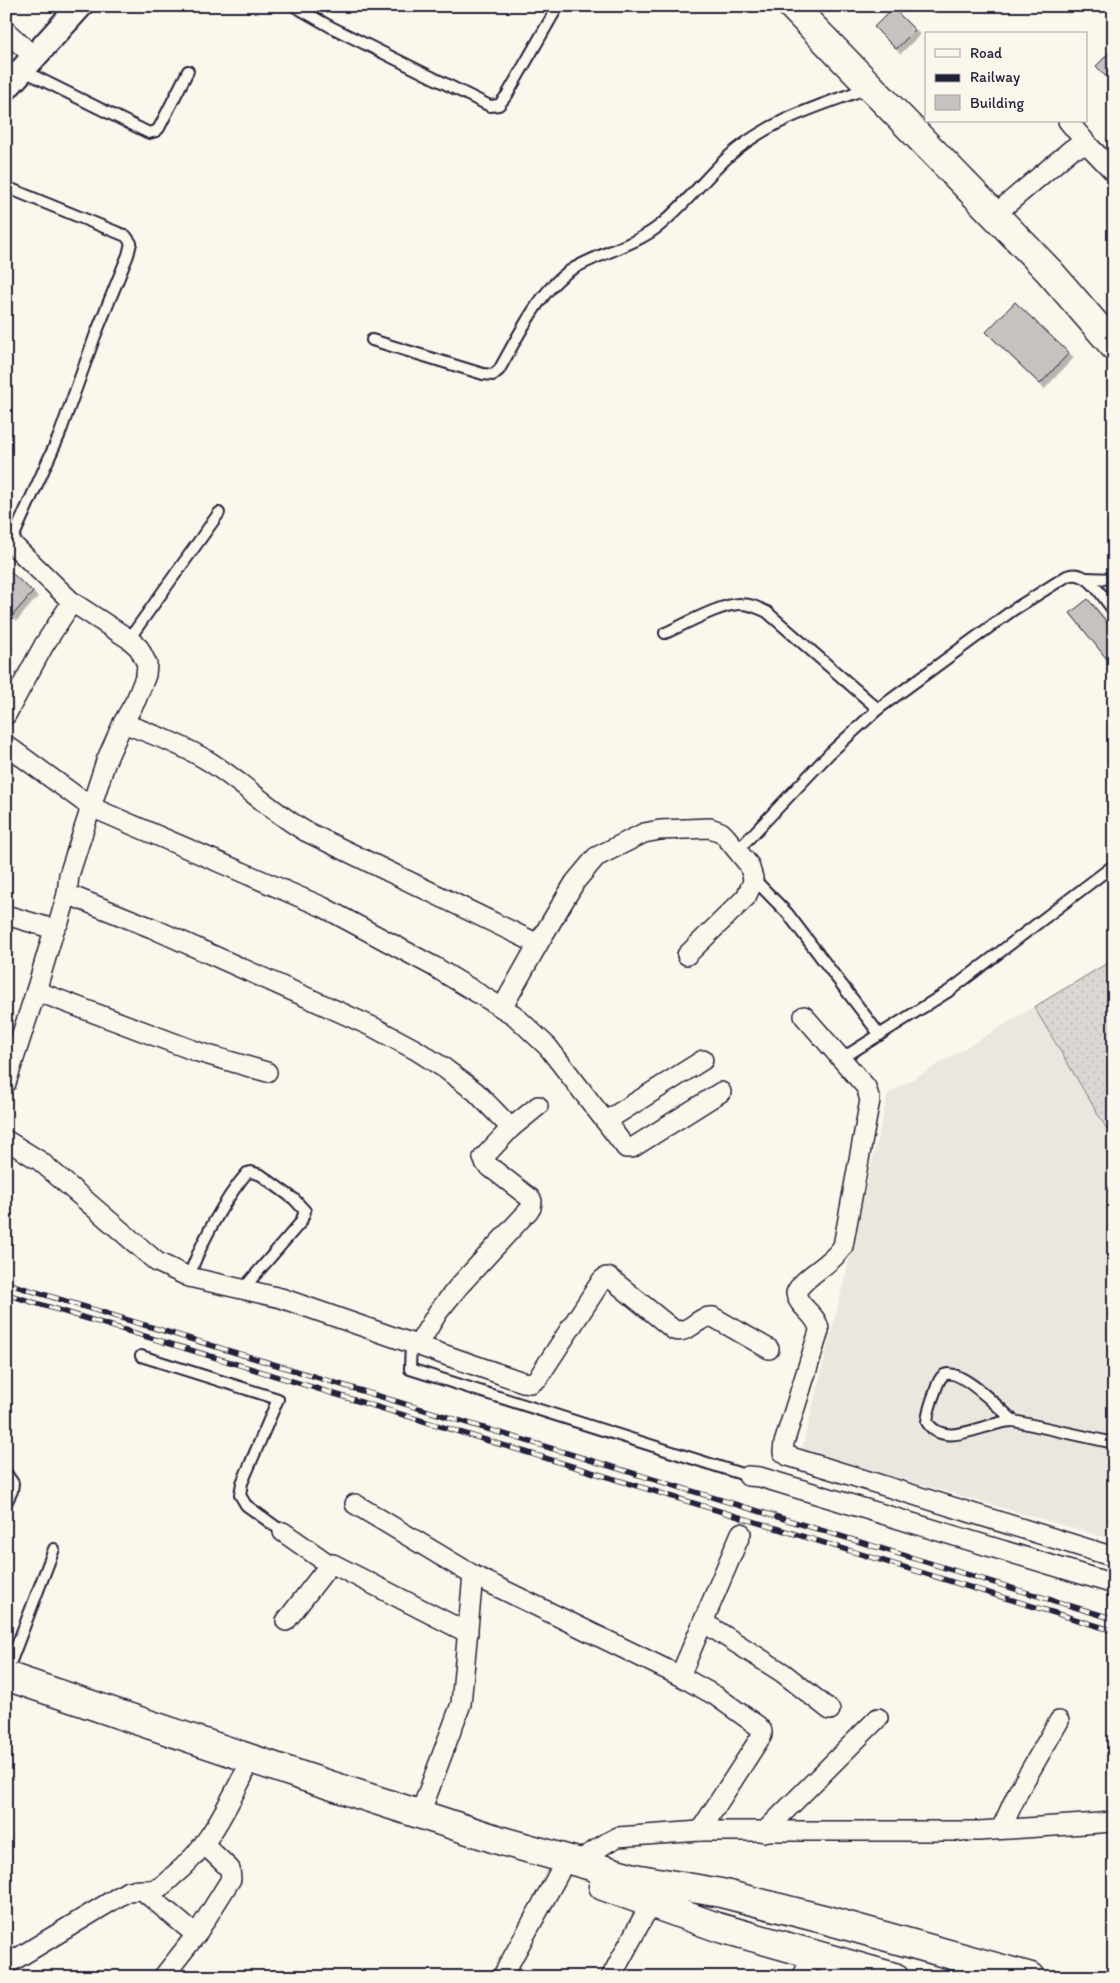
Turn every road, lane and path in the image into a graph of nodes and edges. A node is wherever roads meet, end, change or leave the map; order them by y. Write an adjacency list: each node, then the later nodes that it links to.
1 (80, 6): 7 (street)
2 (294, 6): 3 (lane)
3 (558, 6)
4 (792, 6): 9 (main road)
5 (812, 6): 11 (main road)
6 (6, 32): 7 (street)
7 (28, 64): 8 (lane); 10 (street)
8 (188, 71)
9 (871, 87): 19 (lane); 20 (main road)
10 (6, 88)
11 (925, 122)
12 (925, 122): 17 (main road)
13 (1069, 122): 14 (street)
14 (1088, 146): 15 (street); 17 (street)
15 (1114, 172)
16 (6, 187): 22 (lane)
17 (1006, 205): 18 (main road)
18 (1114, 322)
19 (372, 340)
20 (1114, 346)
21 (219, 513): 28 (lane)
22 (8, 542): 25 (street)
23 (1086, 578): 24 (lane); 26 (lane); 29 (lane)
24 (1114, 579)
25 (72, 602): 28 (street); 30 (street)
26 (1114, 611)
27 (665, 633): 29 (lane)
28 (129, 639): 31 (street)
29 (878, 709): 34 (lane)
30 (6, 715)
31 (123, 722): 33 (street); 40 (street)
32 (6, 745): 33 (street)
33 (91, 807): 37 (street); 43 (street)
34 (737, 851): 36 (street); 40 (street)
35 (1114, 865): 45 (lane)
36 (753, 878): 41 (street); 45 (lane)
37 (67, 894): 39 (street); 53 (street)
38 (6, 915): 39 (street)
39 (55, 927): 42 (street)
40 (538, 944): 43 (street)
41 (687, 955)
42 (36, 992): 48 (street); 49 (street)
43 (502, 1008): 52 (street)
44 (804, 1016): 46 (street)
45 (880, 1035): 46 (lane)
46 (841, 1058): 69 (street)
47 (703, 1060): 52 (street)
48 (267, 1072)
49 (6, 1083)
50 (721, 1092): 52 (street)
51 (538, 1106): 53 (street)
52 (606, 1121)
53 (511, 1128): 57 (street)
54 (6, 1140): 55 (street)
55 (189, 1277): 56 (street); 56 (lane)
56 (243, 1288): 57 (street)
57 (414, 1344): 58 (street); 63 (lane)
58 (769, 1349)
59 (141, 1356): 66 (lane)
60 (1014, 1421): 60 (lane); 61 (lane)
61 (1114, 1443)
62 (6, 1473): 64 (lane)
63 (748, 1476): 72 (street)
64 (6, 1503)
65 (355, 1504): 71 (street)
66 (283, 1532): 70 (street)
67 (740, 1532): 74 (street)
68 (54, 1549): 76 (lane)
69 (1114, 1557)
70 (330, 1565): 73 (street); 75 (street)
71 (473, 1575): 75 (street); 77 (street)
72 (1114, 1584)
73 (286, 1621)
74 (703, 1622): 77 (street); 79 (street)
75 (468, 1633): 83 (street)
76 (6, 1675): 83 (main road)
77 (680, 1676): 86 (street)
78 (6, 1694): 82 (main road)
79 (830, 1710)
80 (878, 1718): 87 (street)
81 (1059, 1721): 85 (street)
82 (243, 1776): 88 (street); 89 (main road)
83 (420, 1814): 89 (main road)
84 (1114, 1822): 85 (street)
85 (1001, 1829): 87 (street)
86 (700, 1832): 87 (street); 89 (street)
87 (764, 1832)
88 (204, 1844): 90 (street); 92 (street)
89 (568, 1867): 91 (main road); 97 (street)
90 (142, 1890): 92 (street); 93 (street)
91 (670, 1899): 94 (main road); 98 (street); 100 (main road); 101 (main road)
92 (196, 1934): 96 (street)
93 (6, 1965)
94 (808, 1965): 95 (main road)
95 (848, 1969): 99 (main road)
96 (163, 1977)
97 (502, 1977)
98 (611, 1977)
99 (894, 1977)
100 (970, 1977)
101 (1031, 1977)

